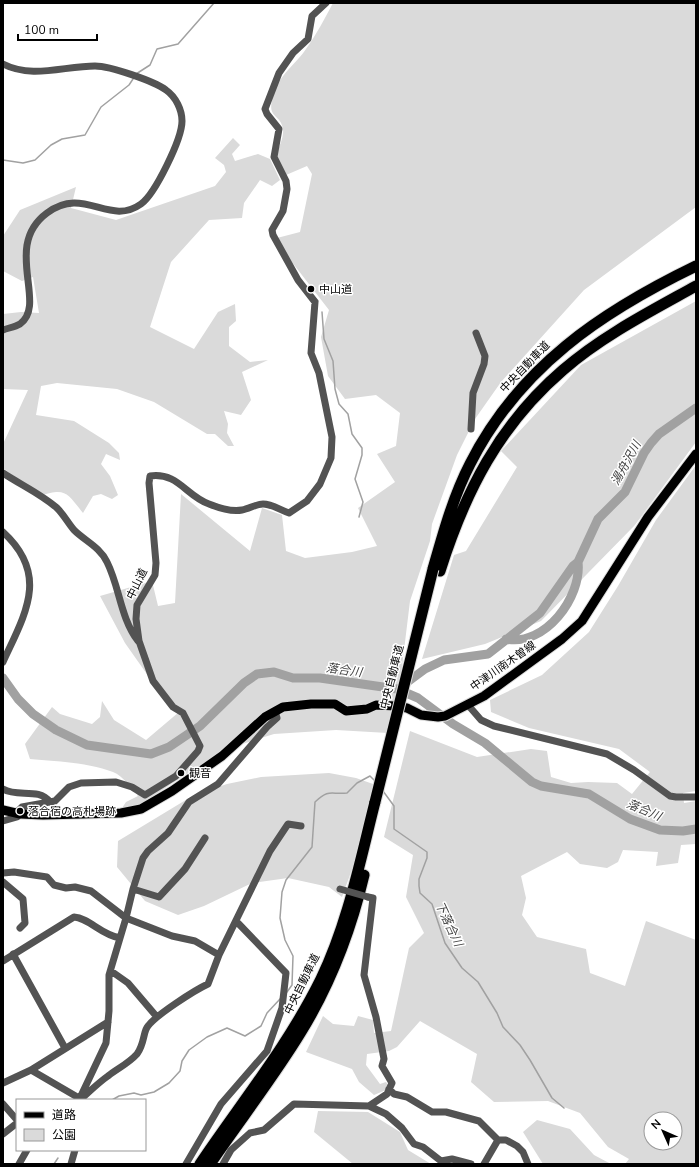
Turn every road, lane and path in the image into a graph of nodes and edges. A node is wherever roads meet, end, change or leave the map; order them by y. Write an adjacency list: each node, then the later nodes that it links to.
1 (326, 3): 12 (street, 中山道)
2 (3, 64): 5 (street)
3 (696, 266): 11 (highway, 中央自動車道)
4 (696, 286): 11 (highway, 中央自動車道)
5 (3, 330)
6 (476, 333): 7 (street)
7 (471, 429)
8 (696, 454): 14 (main road, 中津川南木曽線)
9 (3, 474): 12 (street)
10 (3, 532): 13 (street)
11 (436, 570): 19 (highway, 中央自動車道, bridge)
12 (139, 641): 18 (street, 中山道)
13 (3, 662)
14 (468, 704): 15 (main road, 中津川南木曽線); 17 (street)
15 (275, 711): 21 (main road, 中津川南木曽線); 27 (street)
16 (3, 789): 18 (street)
17 (696, 797)
18 (50, 802): 21 (street)
19 (378, 802): 55 (highway, 中央自動車道); 56 (highway, 中央自動車道)
20 (3, 810): 21 (main road, 中津川南木曽線)
21 (18, 813): 22 (street)
22 (3, 821)
23 (301, 826): 30 (street)
24 (205, 838): 27 (street)
25 (3, 873): 29 (street)
26 (3, 882): 31 (street)
27 (133, 889): 29 (street)
28 (340, 889): 42 (street, bridge)
29 (126, 918): 32 (street); 34 (street)
30 (236, 921): 34 (street); 54 (street)
31 (20, 928)
32 (120, 938): 33 (street); 36 (street)
33 (13, 954): 35 (street); 39 (street)
34 (219, 955): 37 (street)
35 (3, 961)
36 (110, 971): 37 (street); 38 (street)
37 (157, 1017): 43 (street)
38 (108, 1022): 39 (street); 43 (street)
39 (65, 1048): 40 (street)
40 (31, 1070): 41 (street); 43 (street)
41 (3, 1083)
42 (389, 1089): 45 (street); 49 (street)
43 (79, 1099)
44 (3, 1104): 46 (street)
45 (369, 1106): 57 (street); 58 (street)
46 (16, 1119)
47 (16, 1124): 48 (street)
48 (3, 1134)
49 (498, 1140): 59 (street); 60 (street)
50 (26, 1151): 52 (street)
51 (75, 1151): 53 (street)
52 (19, 1164)
53 (71, 1164)
54 (186, 1164)
55 (200, 1164)
56 (210, 1164)
57 (223, 1164)
58 (471, 1164)
59 (484, 1164)
60 (528, 1164)

